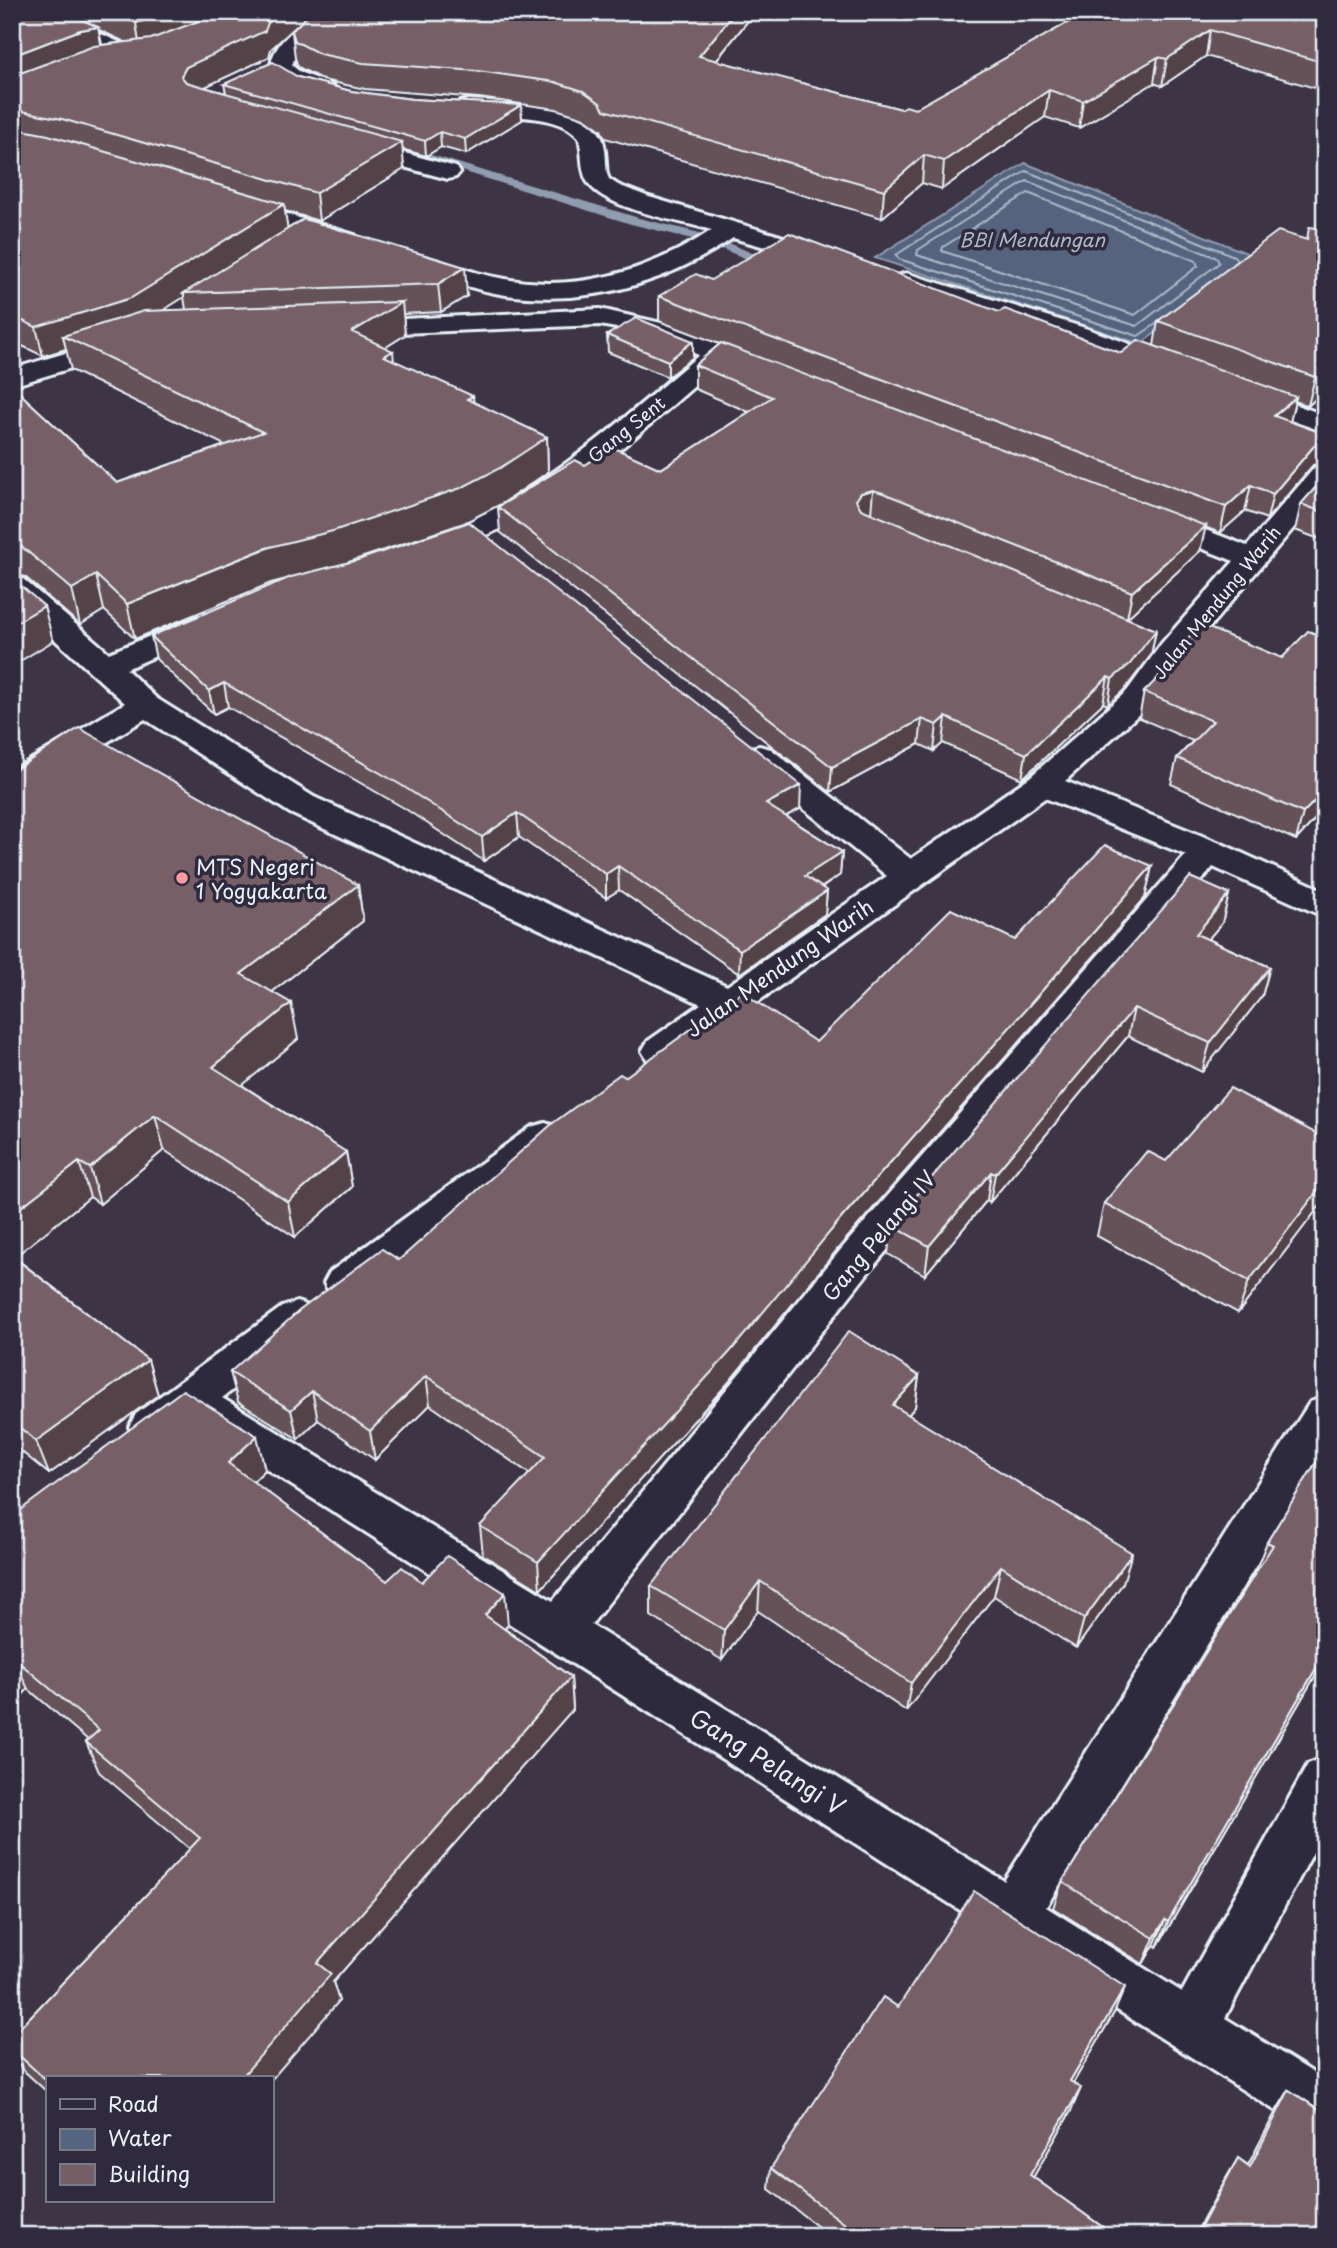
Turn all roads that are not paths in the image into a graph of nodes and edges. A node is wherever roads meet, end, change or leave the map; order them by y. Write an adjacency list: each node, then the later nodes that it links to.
1 (36, 12): 3 (street)
2 (327, 12): 4 (street)
3 (94, 64)
4 (279, 64): 5 (street); 6 (street)
5 (256, 75)
6 (342, 94)
7 (450, 107): 12 (street)
8 (331, 140): 9 (street)
9 (448, 172)
10 (220, 201): 11 (street)
11 (313, 230): 13 (street); 14 (street)
12 (723, 232): 15 (street); 16 (street)
13 (291, 244)
14 (366, 246)
15 (392, 254)
16 (849, 263)
17 (887, 275): 23 (street)
18 (327, 328): 20 (street)
19 (147, 334): 21 (street)
20 (715, 355): 22 (street); 29 (street, Gang Sent)
21 (12, 378)
22 (780, 379)
23 (1199, 379)
24 (1224, 388): 25 (street)
25 (1325, 424)
26 (1325, 473): 28 (street, Jalan Mendung Warih)
27 (1133, 512): 28 (street)
28 (1250, 557): 35 (street, Jalan Mendung Warih)
29 (399, 558)
30 (12, 585): 32 (street)
31 (222, 617): 32 (street)
32 (105, 666): 33 (street)
33 (145, 705): 36 (street); 40 (street)
34 (738, 739): 38 (street)
35 (1042, 784): 37 (street); 38 (street, Jalan Mendung Warih)
36 (12, 786)
37 (1208, 851): 39 (street); 46 (street, Gang Pelangi IV)
38 (909, 875): 40 (street, Jalan Mendung Warih)
39 (1325, 905)
40 (729, 1002): 41 (street, Jalan Mendung Warih)
41 (628, 1076)
42 (572, 1117): 43 (street)
43 (201, 1404): 45 (street); 46 (street, Gang Pelangi V)
44 (1325, 1415): 48 (street)
45 (124, 1447)
46 (559, 1629): 48 (street, Gang Pelangi V)
47 (1325, 1780): 49 (street)
48 (1012, 1915): 49 (street, Gang Pelangi V)
49 (1192, 2027): 50 (street, Gang Pelangi V)
50 (1325, 2111)

